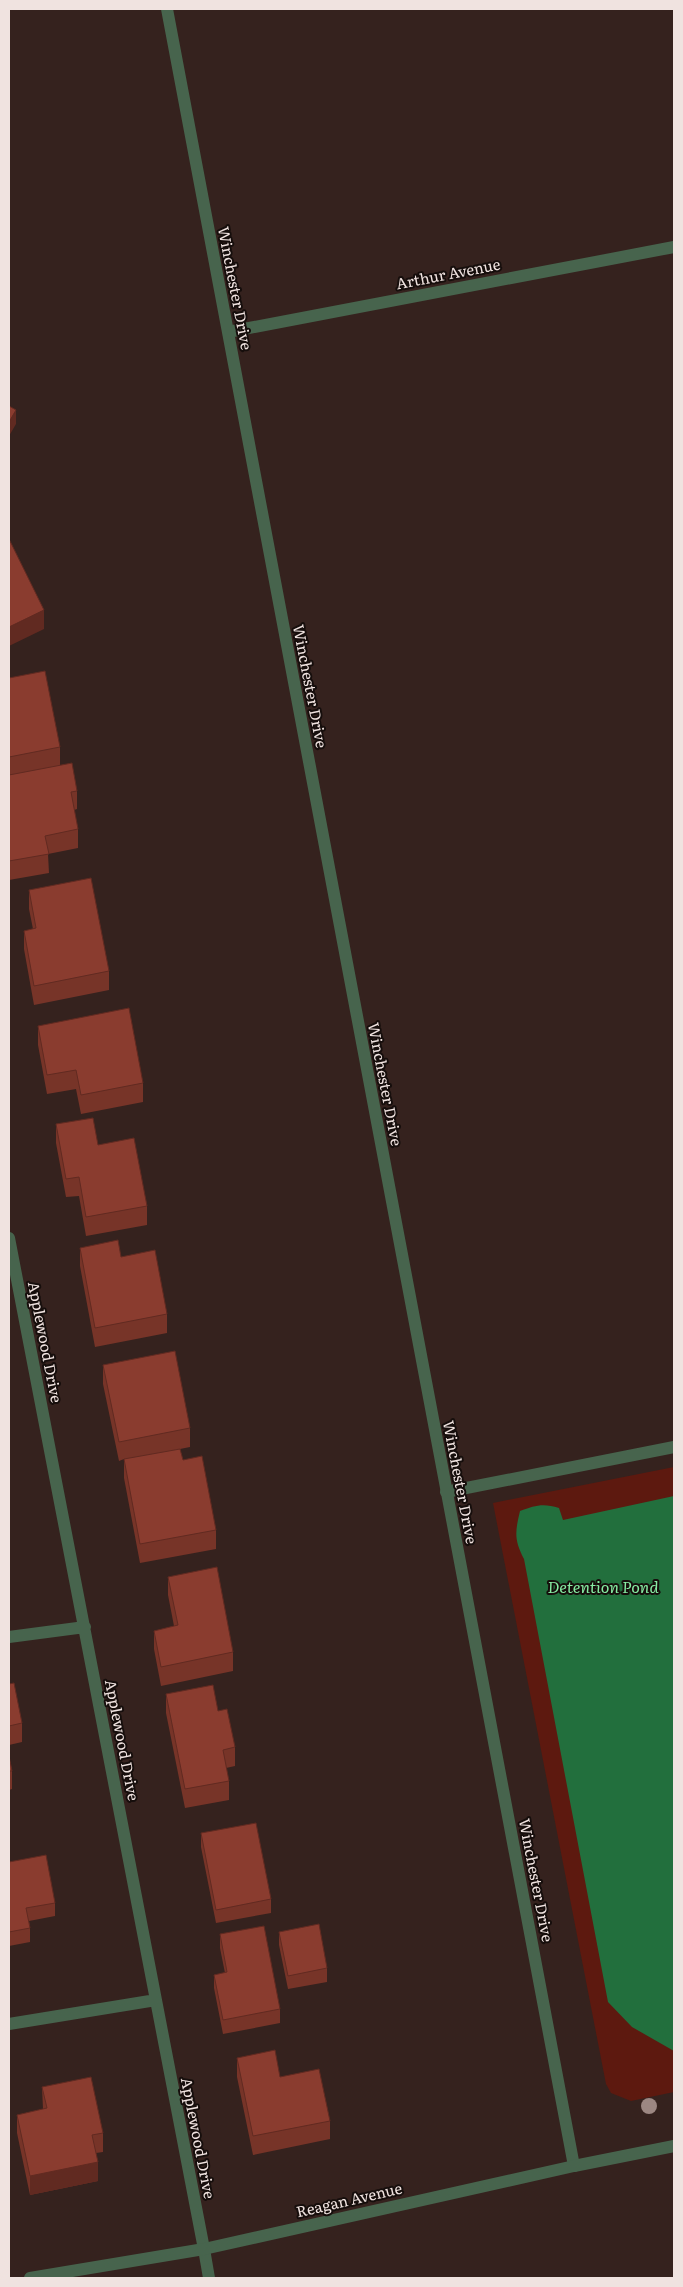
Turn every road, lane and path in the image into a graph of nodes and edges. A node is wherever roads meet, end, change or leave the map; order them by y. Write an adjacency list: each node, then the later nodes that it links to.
1 (167, 9): 3 (street, Winchester Drive)
2 (674, 247): 3 (street, Arthur Avenue)
3 (228, 332): 6 (street, Winchester Drive)
4 (9, 1238): 7 (street, Applewood Drive)
5 (674, 1447): 6 (street)
6 (446, 1492): 12 (street, Winchester Drive)
7 (86, 1627): 8 (street); 9 (street, Applewood Drive)
8 (9, 1637)
9 (156, 2000): 10 (street); 13 (street, Applewood Drive)
10 (9, 2024)
11 (674, 2146): 12 (street, Reagan Avenue)
12 (574, 2166): 13 (street, Reagan Avenue)
13 (204, 2249): 14 (street, Reagan Avenue); 15 (street, Applewood Drive)
14 (30, 2278)
15 (209, 2278)

